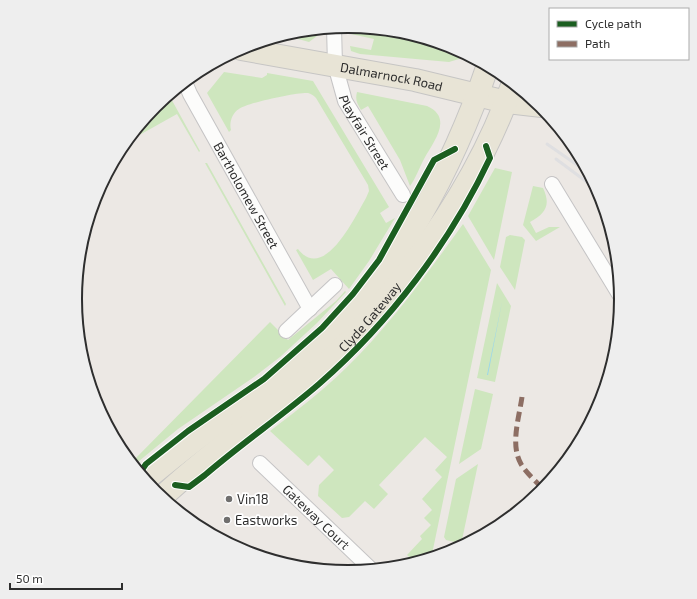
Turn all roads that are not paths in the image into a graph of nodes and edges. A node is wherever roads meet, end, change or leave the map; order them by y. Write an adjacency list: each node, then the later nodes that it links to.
1 (334, 34): 3 (street, Playfair Street)
2 (254, 50): 3 (main road, Dalmarnock Road)
3 (335, 65): 7 (main road, Dalmarnock Road); 10 (street, Playfair Street)
4 (486, 71): 7 (main road, Clyde Gateway)
5 (187, 87): 13 (street, Bartholomew Street)
6 (510, 92): 7 (main road, Dalmarnock Road); 8 (main road, Dalmarnock Road); 17 (main road, Clyde Gateway)
7 (478, 94): 16 (main road, Clyde Gateway)
8 (522, 97)
9 (552, 184): 12 (street)
10 (403, 195)
11 (335, 285): 13 (street)
12 (614, 286)
13 (310, 309): 14 (street)
14 (286, 331)
15 (260, 463): 18 (street, Gateway Court)
16 (149, 476)
17 (166, 494)
18 (367, 565)

